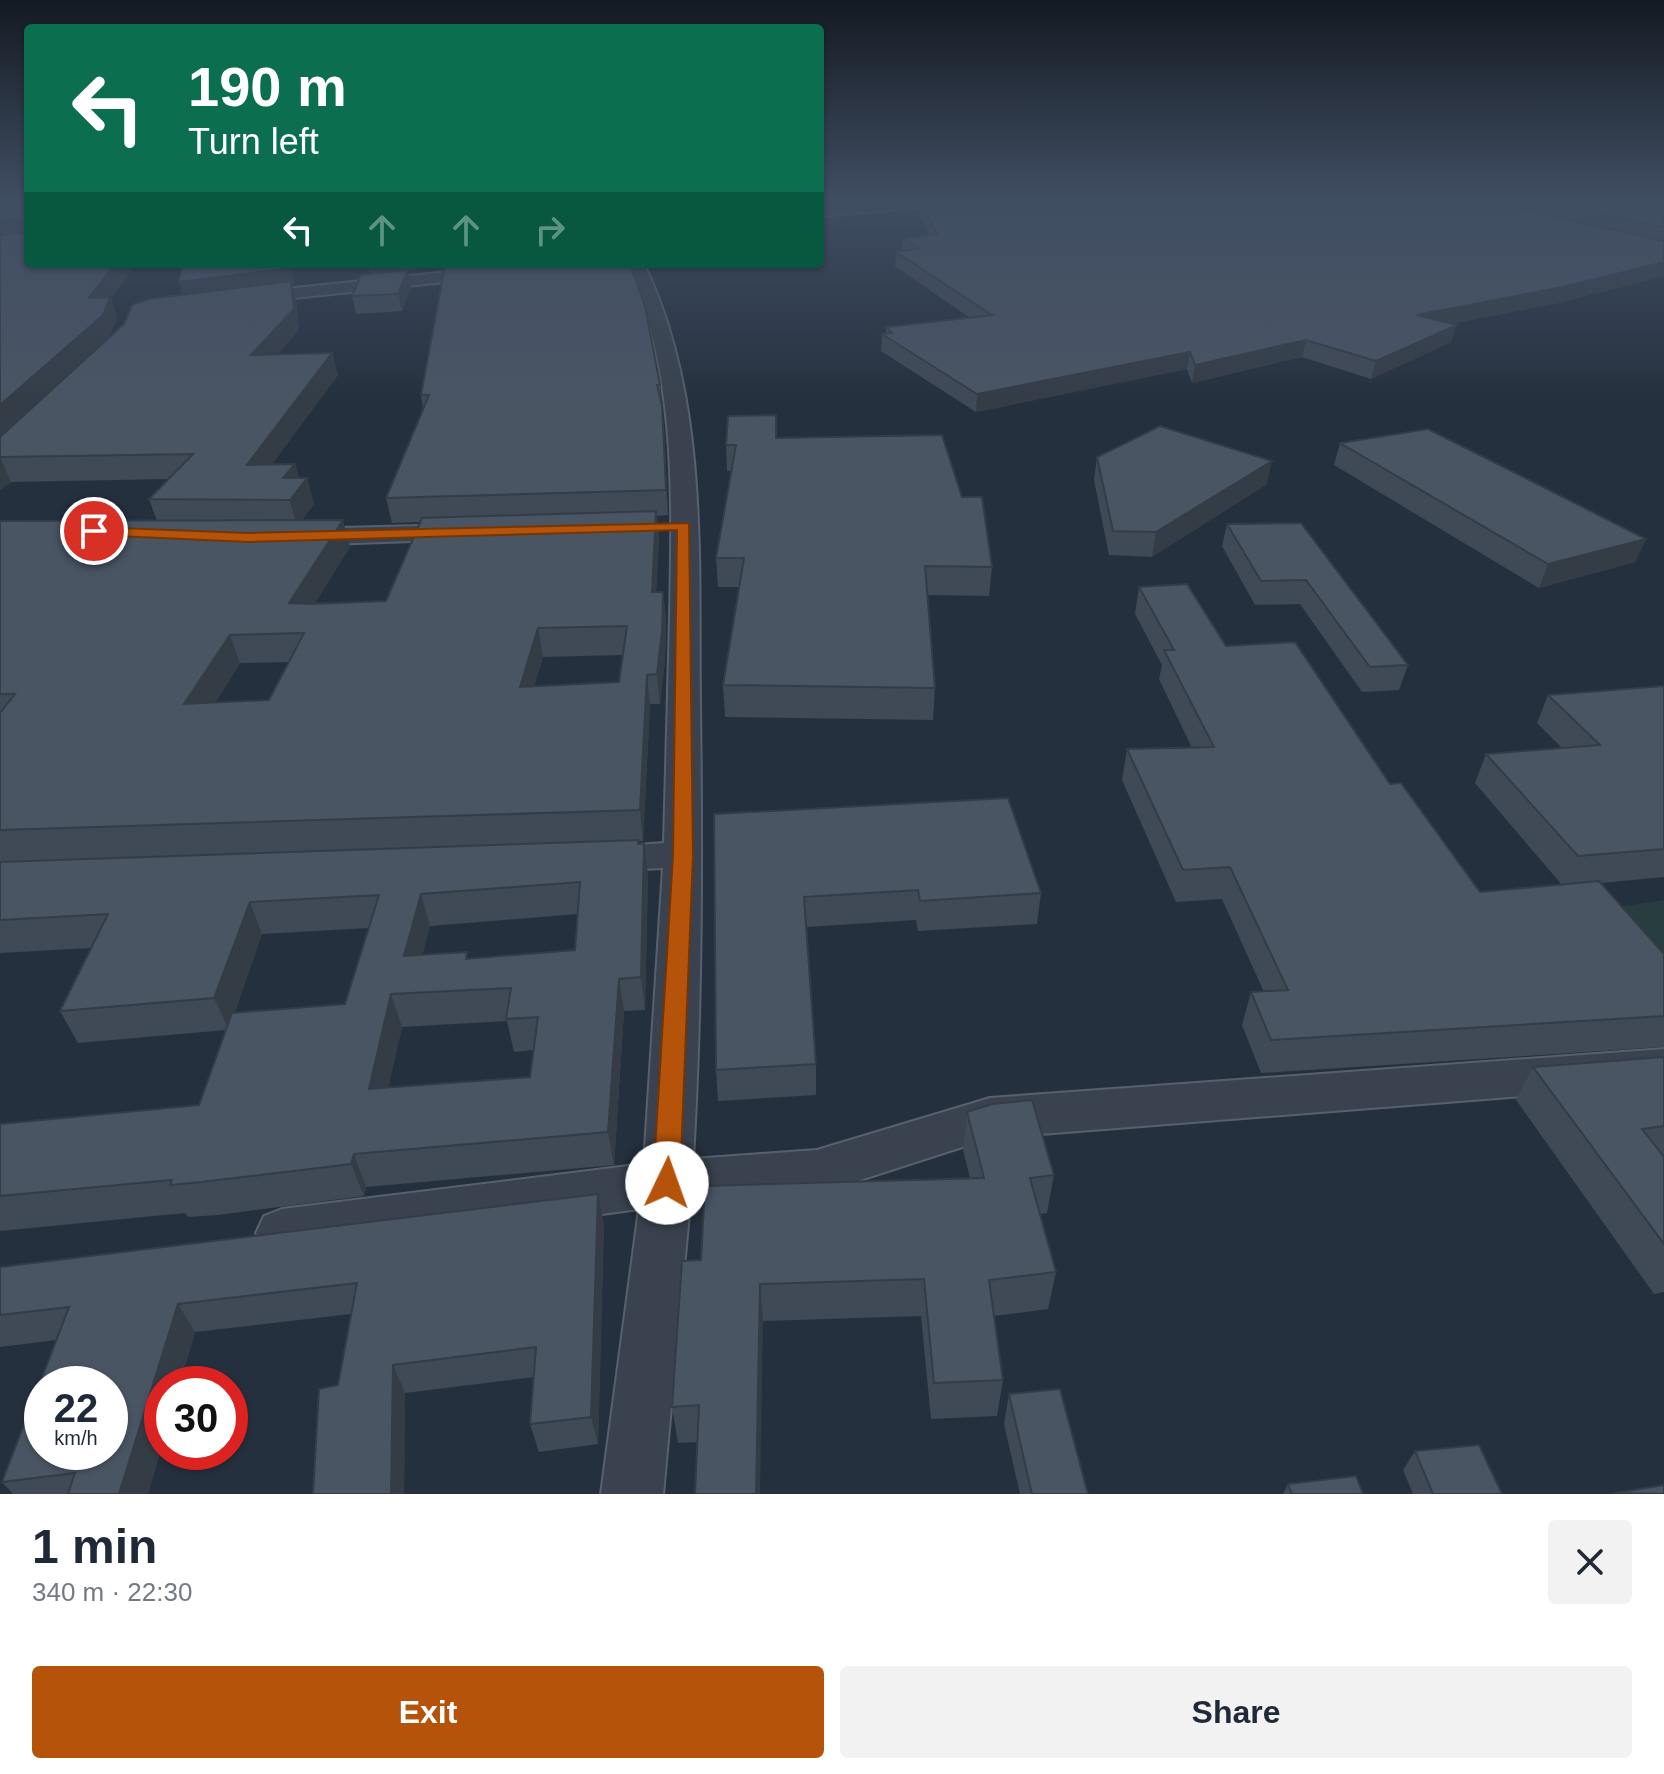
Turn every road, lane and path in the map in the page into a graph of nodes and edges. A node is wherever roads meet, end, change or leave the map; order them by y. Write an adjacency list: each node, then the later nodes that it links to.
1 (362, 268): 4 (street)
2 (549, 268): 4 (street)
3 (638, 268): 8 (street)
4 (393, 280): 5 (street)
5 (222, 301)
6 (477, 532): 7 (street)
7 (277, 537)
8 (683, 855): 9 (street); 11 (street)
9 (556, 859)
10 (1664, 1067): 11 (street)
11 (667, 1183): 12 (street); 13 (street)
12 (233, 1240)
13 (632, 1494)

